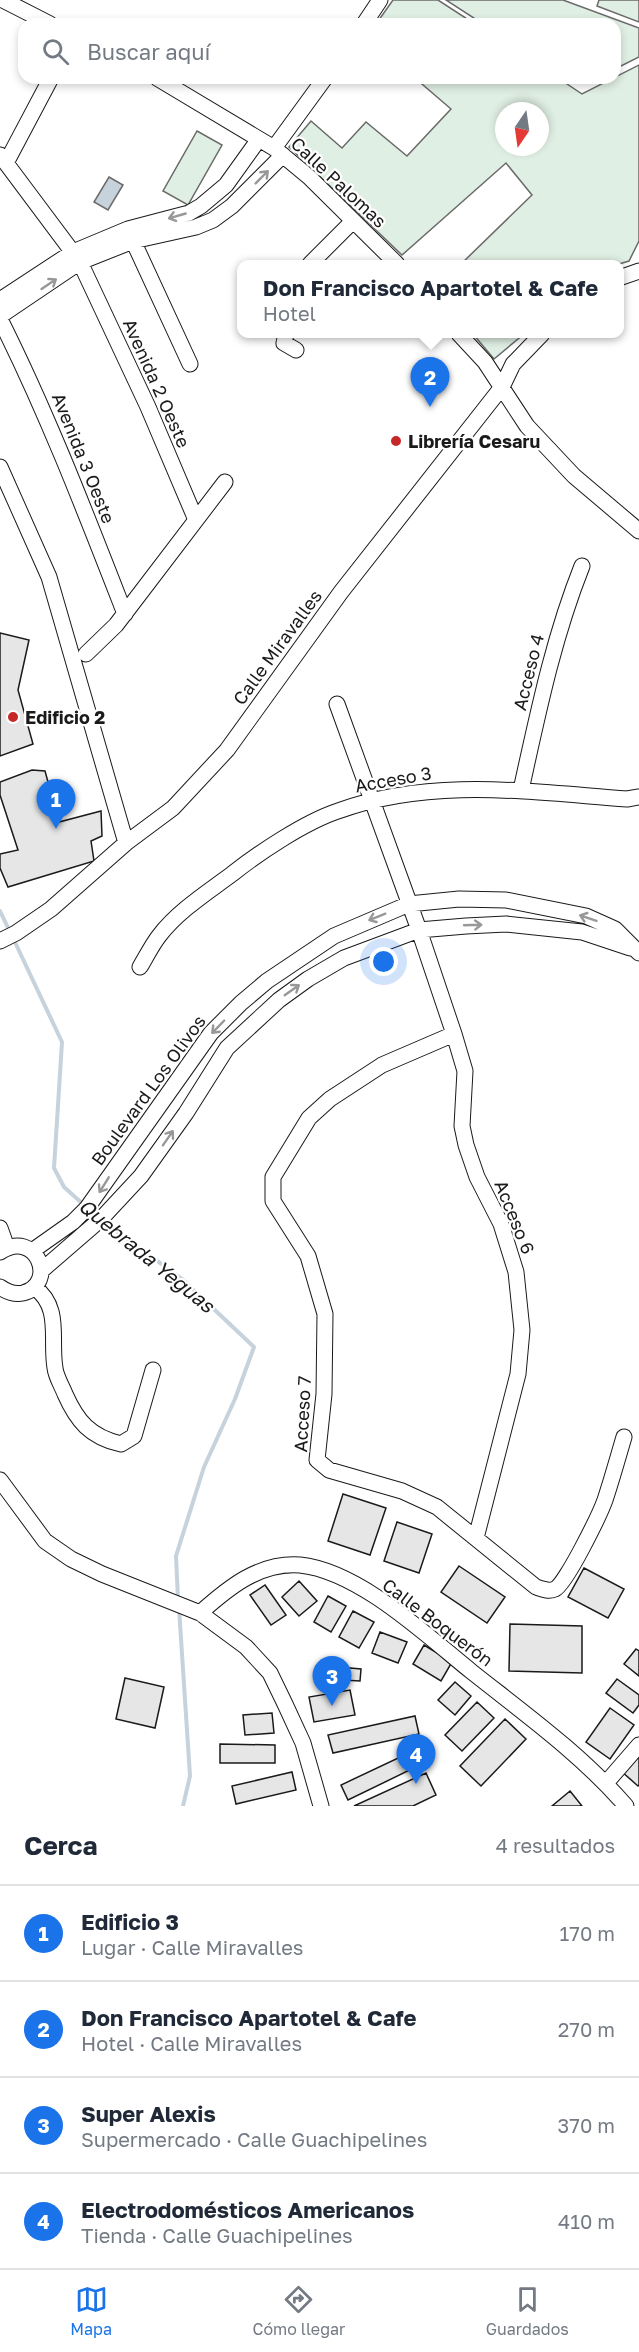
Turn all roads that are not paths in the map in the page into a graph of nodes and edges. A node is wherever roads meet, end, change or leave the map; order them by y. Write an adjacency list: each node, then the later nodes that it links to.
1 (3, 0): 3 (street)
2 (380, 0): 4 (street)
3 (38, 18)
4 (368, 18)
5 (47, 84): 10 (street)
6 (167, 84): 8 (street, Calle Palomas)
7 (321, 84): 9 (street)
8 (259, 139): 9 (street, Calle Palomas); 12 (street, one-way to 12)
9 (279, 152): 11 (street, Calle Palomas); 12 (street, one-way to 9)
10 (3, 159): 13 (street, Avenida 2 Oeste)
11 (353, 221): 14 (street); 15 (street, Calle Palomas)
12 (131, 235): 13 (street); 24 (street)
13 (77, 257): 18 (street); 19 (street, one-way to 13); 28 (street, Avenida 2 Oeste)
14 (314, 260)
15 (393, 260)
16 (639, 271): 17 (street)
17 (624, 276)
18 (0, 300)
19 (0, 318): 31 (street, Avenida 3 Oeste)
20 (285, 338): 23 (street)
21 (463, 338): 25 (street)
22 (537, 338): 25 (street, Calle Miravalles)
23 (296, 350)
24 (190, 364)
25 (502, 387): 29 (street); 37 (street, Calle Miravalles)
26 (0, 467): 37 (street)
27 (225, 482): 28 (street)
28 (196, 520): 31 (street)
29 (639, 531)
30 (582, 566): 34 (street, Acceso 4)
31 (125, 614): 32 (street)
32 (86, 654)
33 (337, 704): 36 (street, Acceso 6)
34 (521, 790): 35 (street, Acceso 3); 36 (street, Acceso 3)
35 (639, 797)
36 (372, 800): 38 (street, Acceso 6); 41 (street, Acceso 3)
37 (126, 843): 39 (street, Calle Miravalles)
38 (414, 917): 40 (street, Boulevard Los Olivos, one-way to 40); 40 (street, Boulevard Los Olivos, one-way to 38); 42 (street, Acceso 6); 43 (street, Boulevard Los Olivos, one-way to 43); 44 (street, Boulevard Los Olivos, one-way to 38)
39 (7, 938)
40 (637, 952)
41 (140, 967)
42 (454, 1034): 54 (street, Acceso 6); 54 (street, Acceso 7)
43 (194, 1058): 44 (street); 47 (street, Boulevard Los Olivos, one-way to 47)
44 (210, 1076): 48 (street, Boulevard Los Olivos, one-way to 44)
45 (0, 1228): 46 (street)
46 (4, 1250): 47 (street)
47 (32, 1251): 48 (street)
48 (41, 1271): 49 (street)
49 (34, 1287): 50 (street); 51 (street)
50 (2, 1290)
51 (153, 1370)
52 (624, 1437): 54 (street, Acceso 7)
53 (0, 1480): 55 (street)
54 (476, 1538)
55 (194, 1611): 57 (street, Calle Boquerón); 58 (street)
56 (639, 1745): 57 (street)
57 (606, 1783): 59 (street, Calle Boquerón)
58 (321, 1806)
59 (626, 1806)

